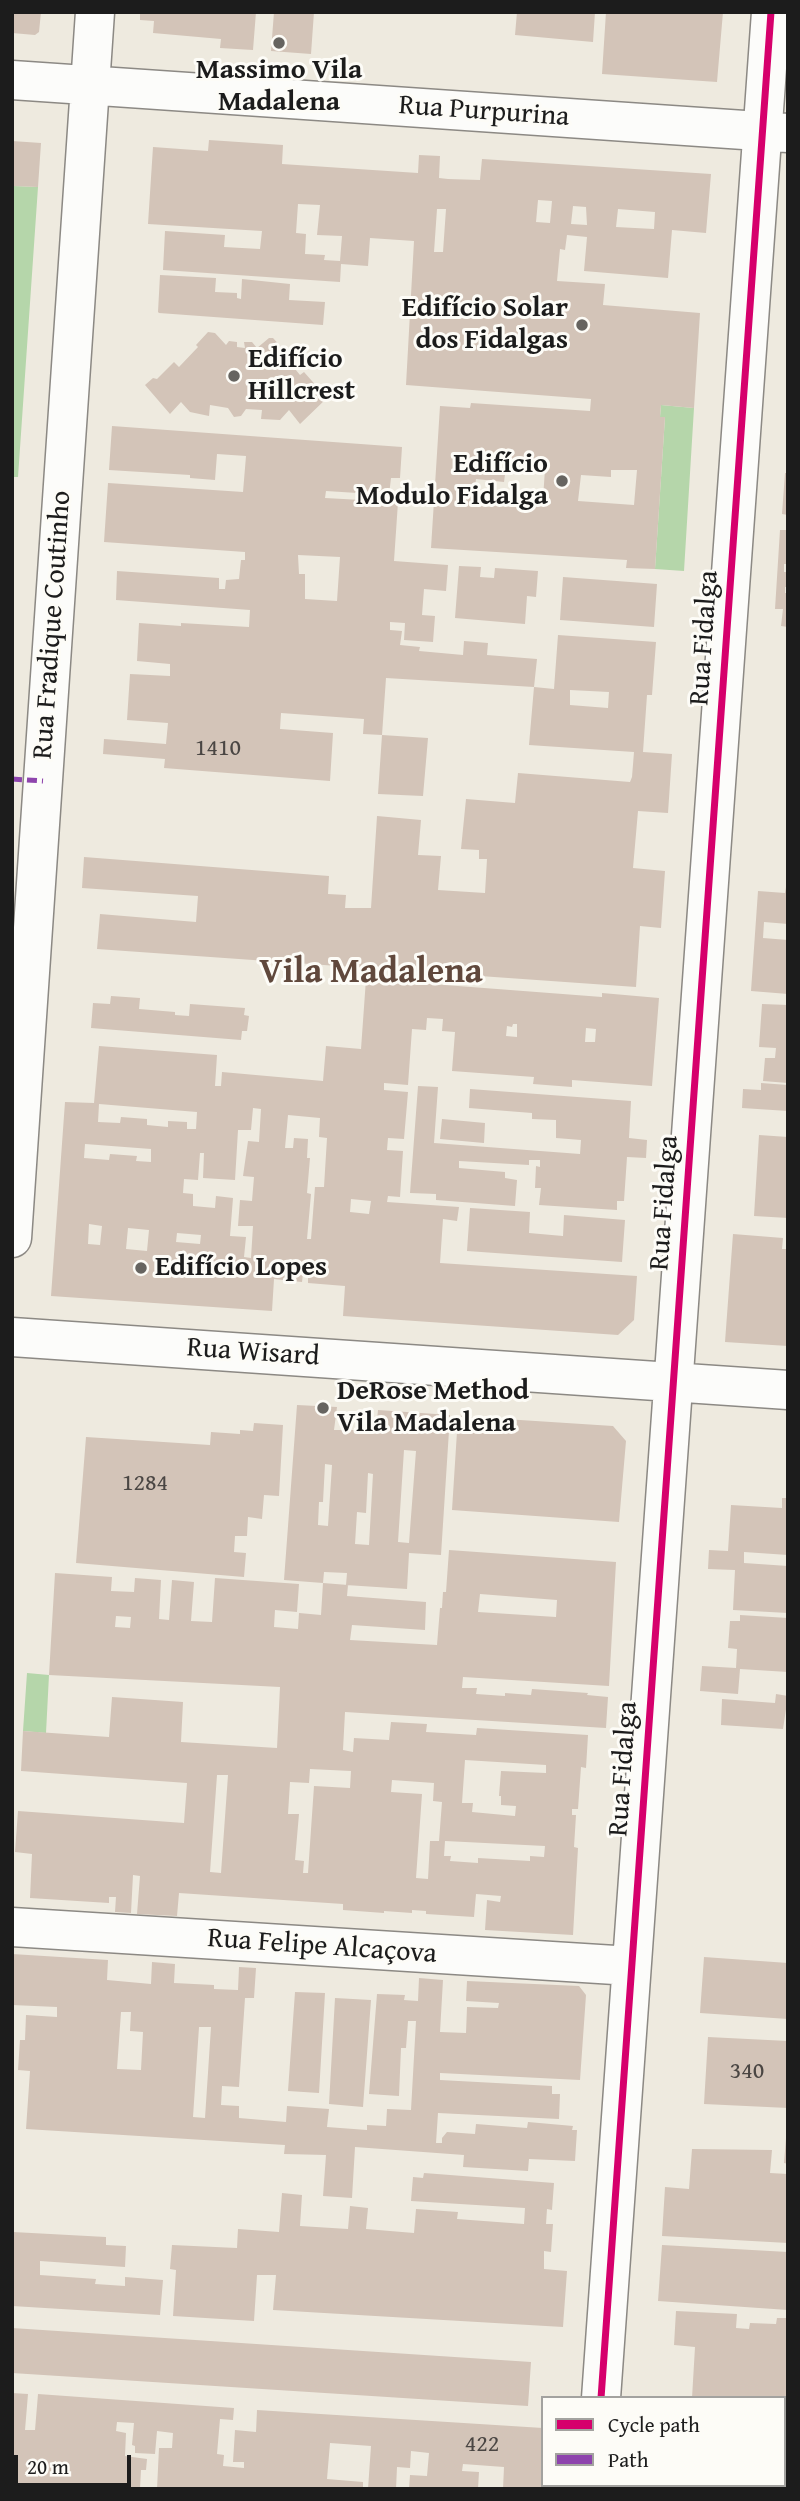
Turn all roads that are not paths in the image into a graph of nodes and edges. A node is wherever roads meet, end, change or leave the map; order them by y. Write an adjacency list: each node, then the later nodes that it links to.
1 (95, 12): 4 (street, Rua Fradique Coutinho)
2 (771, 12): 5 (street, Rua Fidalga)
3 (12, 80): 4 (street, Rua Purpurina)
4 (90, 86): 5 (street, Rua Purpurina); 6 (street, Rua Fradique Coutinho)
5 (775, 132): 10 (street, Rua Fidalga)
6 (28, 780): 7 (street, Rua Fradique Coutinho)
7 (20, 1018): 8 (street, Rua Fradique Coutinho)
8 (12, 1238)
9 (12, 1336): 10 (street, Rua Wisard)
10 (673, 1382): 11 (street, Rua Wisard); 13 (street, Rua Fidalga)
11 (788, 1390)
12 (12, 1927): 13 (street, Rua Felipe Alcaçova)
13 (631, 1966): 14 (street, Rua Fidalga)
14 (601, 2396)

